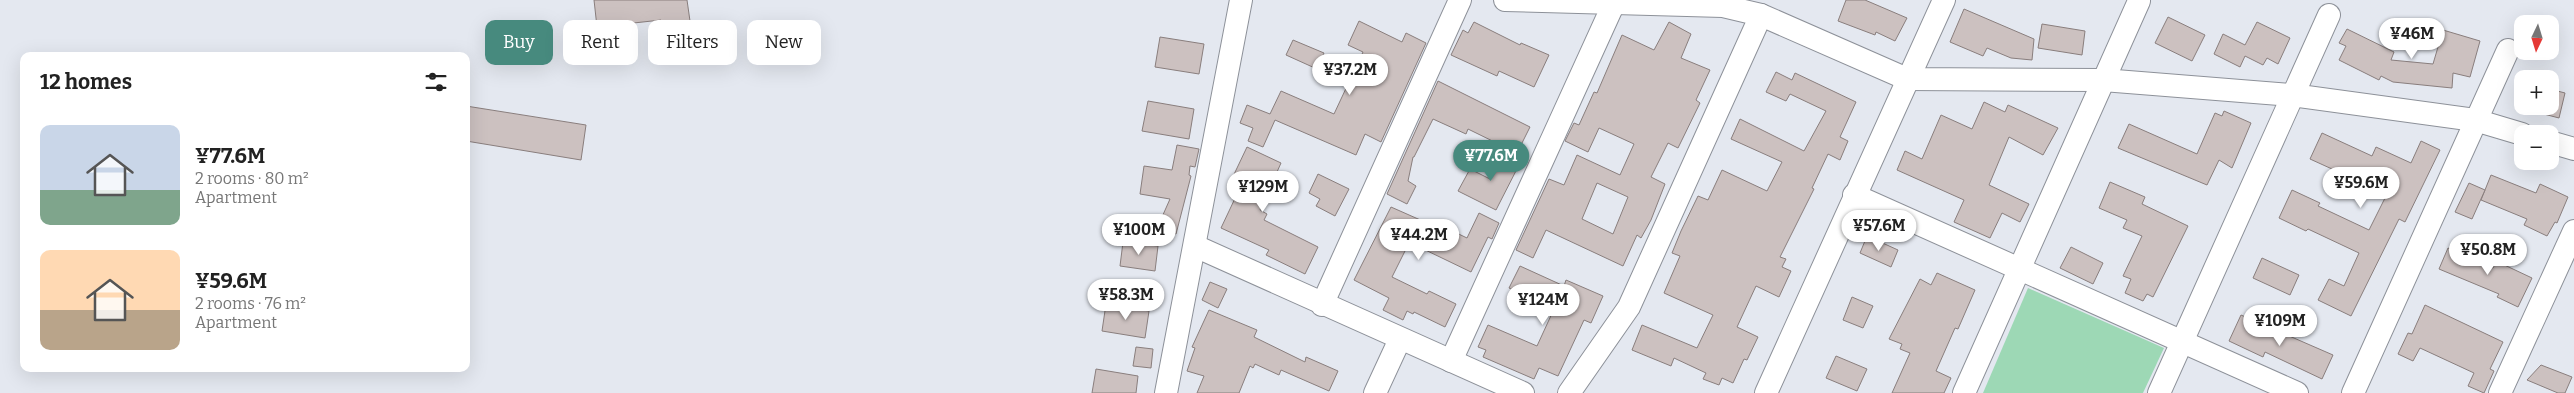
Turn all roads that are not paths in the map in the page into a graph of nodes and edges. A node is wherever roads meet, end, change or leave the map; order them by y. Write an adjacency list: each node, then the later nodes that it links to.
1 (1240, 0): 19 (street)
2 (1460, 0): 21 (street)
3 (1505, 0): 6 (street)
4 (1944, 0): 10 (street)
5 (2138, 1): 11 (street)
6 (1614, 2): 7 (street); 24 (street)
7 (1761, 15): 10 (street); 28 (street)
8 (2329, 15): 12 (street)
9 (2508, 50): 13 (street)
10 (1907, 79): 11 (street); 17 (street)
11 (2103, 80): 12 (street); 20 (street)
12 (2292, 95): 13 (street); 23 (street)
13 (2475, 120): 14 (street); 33 (street)
14 (2514, 132)
15 (2559, 145): 16 (street)
16 (2574, 149)
17 (1854, 194): 20 (street); 29 (street)
18 (2574, 230): 34 (street)
19 (1195, 246): 21 (street); 25 (street)
20 (2020, 269): 23 (street); 30 (street)
21 (1322, 305): 22 (street)
22 (1400, 339): 24 (street); 26 (street)
23 (2182, 342): 31 (street); 32 (street)
24 (1451, 361): 27 (street)
25 (1166, 393)
26 (1375, 393)
27 (1523, 393)
28 (1569, 393)
29 (1766, 393)
30 (1964, 393)
31 (2159, 393)
32 (2297, 393)
33 (2353, 393)
34 (2500, 393)

